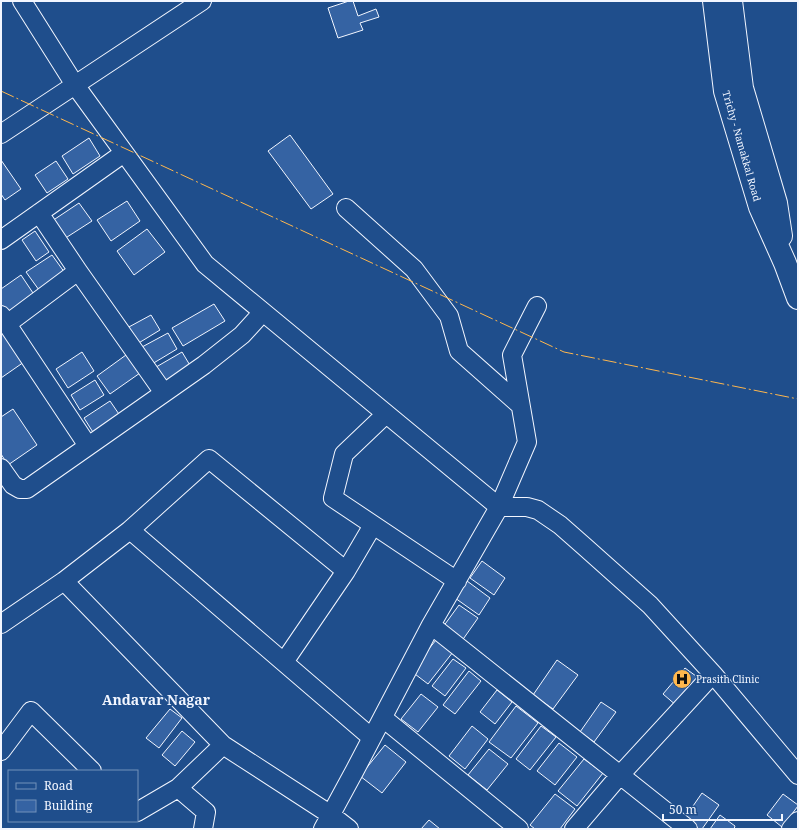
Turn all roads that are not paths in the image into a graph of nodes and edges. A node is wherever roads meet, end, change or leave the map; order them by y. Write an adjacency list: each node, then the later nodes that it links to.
1 (22, 1): 5 (street)
2 (202, 1): 5 (street)
3 (714, 1): 11 (highway, Trichy - Namakkal Road)
4 (731, 1): 11 (highway, Trichy - Namakkal Road)
5 (75, 85): 6 (street); 7 (street)
6 (3, 130)
7 (124, 153): 9 (street); 15 (street)
8 (346, 208): 18 (street)
9 (39, 213): 10 (street); 12 (street)
10 (1, 240)
11 (785, 263): 13 (highway, Trichy - Namakkal Road)
12 (78, 271): 16 (street); 17 (street)
13 (798, 298)
14 (537, 306): 18 (street)
15 (263, 312): 17 (street); 19 (street)
16 (4, 319): 20 (street)
17 (164, 393): 20 (street)
18 (520, 405): 22 (street)
19 (386, 414): 22 (street); 23 (street)
20 (88, 446): 21 (street)
21 (1, 468)
22 (499, 507): 27 (street); 31 (street)
23 (373, 525): 25 (street); 27 (street)
24 (130, 530): 25 (street); 26 (street); 30 (street)
25 (346, 571): 30 (street)
26 (64, 581): 28 (street); 34 (street)
27 (457, 581): 29 (street)
28 (3, 619)
29 (432, 625): 32 (street); 37 (street)
30 (284, 662): 33 (street)
31 (713, 674): 37 (street); 38 (street)
32 (383, 718): 33 (street); 45 (street)
33 (372, 738): 42 (street)
34 (223, 745): 39 (street); 42 (street)
35 (1, 751): 36 (street)
36 (91, 770)
37 (620, 775): 46 (street); 47 (street)
38 (798, 775)
39 (178, 788): 40 (street); 43 (street)
40 (138, 811)
41 (798, 821): 48 (street)
42 (327, 822): 44 (street)
43 (203, 829)
44 (349, 829)
45 (519, 829)
46 (574, 829)
47 (688, 829)
48 (791, 829)

